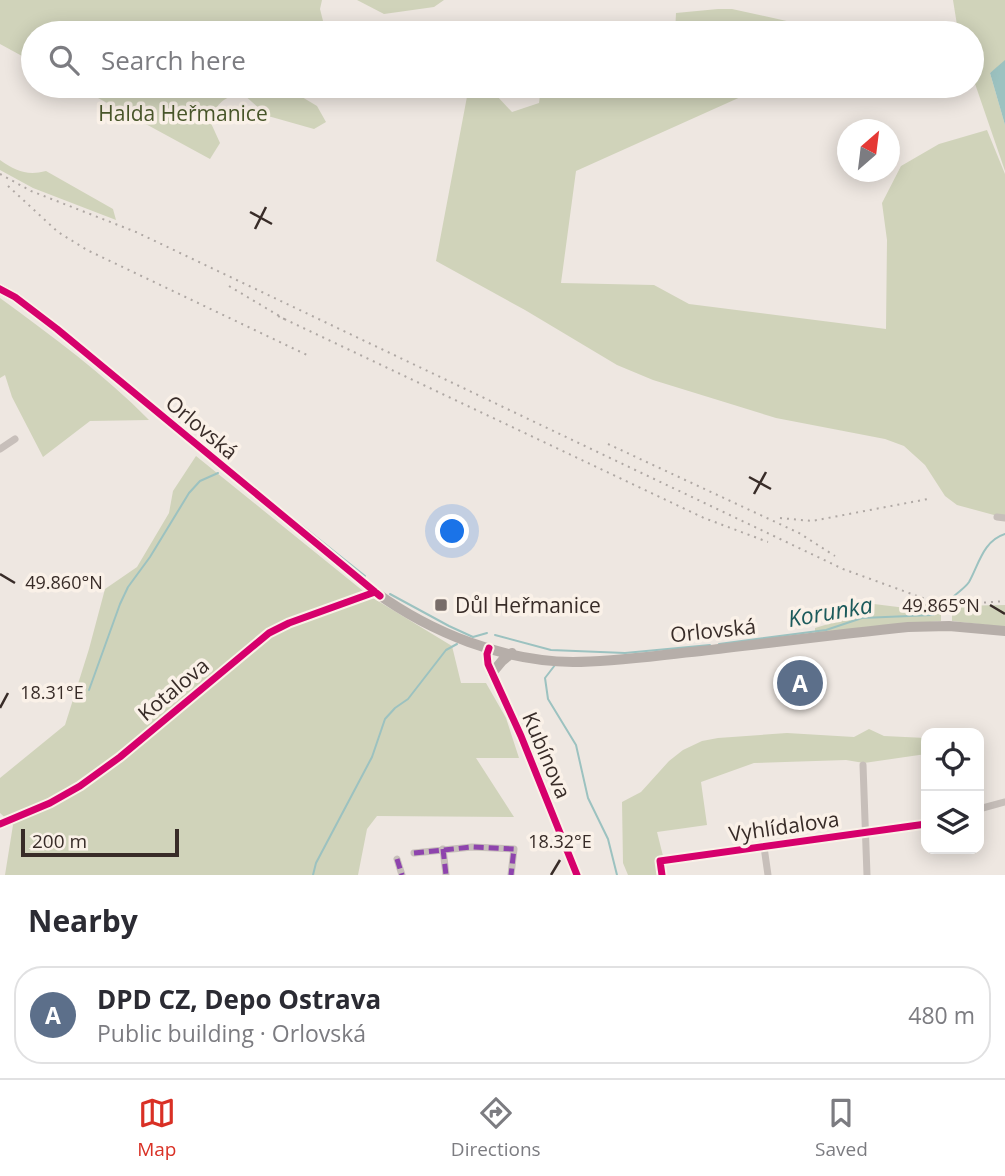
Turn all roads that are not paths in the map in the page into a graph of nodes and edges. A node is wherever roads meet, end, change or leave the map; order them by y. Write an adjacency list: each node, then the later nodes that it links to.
1 (0, 289): 4 (main road, Orlovská)
2 (15, 439): 3 (street)
3 (0, 449)
4 (375, 592): 6 (main road, Orlovská); 12 (street, Kotalova)
5 (1005, 631): 7 (main road, Orlovská)
6 (489, 648): 7 (main road, Orlovská); 8 (street, Kubínova)
7 (512, 653): 8 (main road)
8 (492, 673): 22 (street, Kubínova)
9 (863, 765): 14 (street)
10 (1005, 802): 11 (street)
11 (984, 808)
12 (0, 824)
13 (921, 825): 14 (street, Vyhlídalova)
14 (865, 833): 15 (street, Vyhlídalova); 25 (street)
15 (764, 847): 23 (street, Vyhlídalova); 24 (street)
16 (443, 849): 17 (street); 20 (street); 21 (street)
17 (414, 853)
18 (397, 859): 19 (street)
19 (402, 875)
20 (446, 875)
21 (511, 875)
22 (577, 875)
23 (662, 875)
24 (768, 875)
25 (867, 875)

